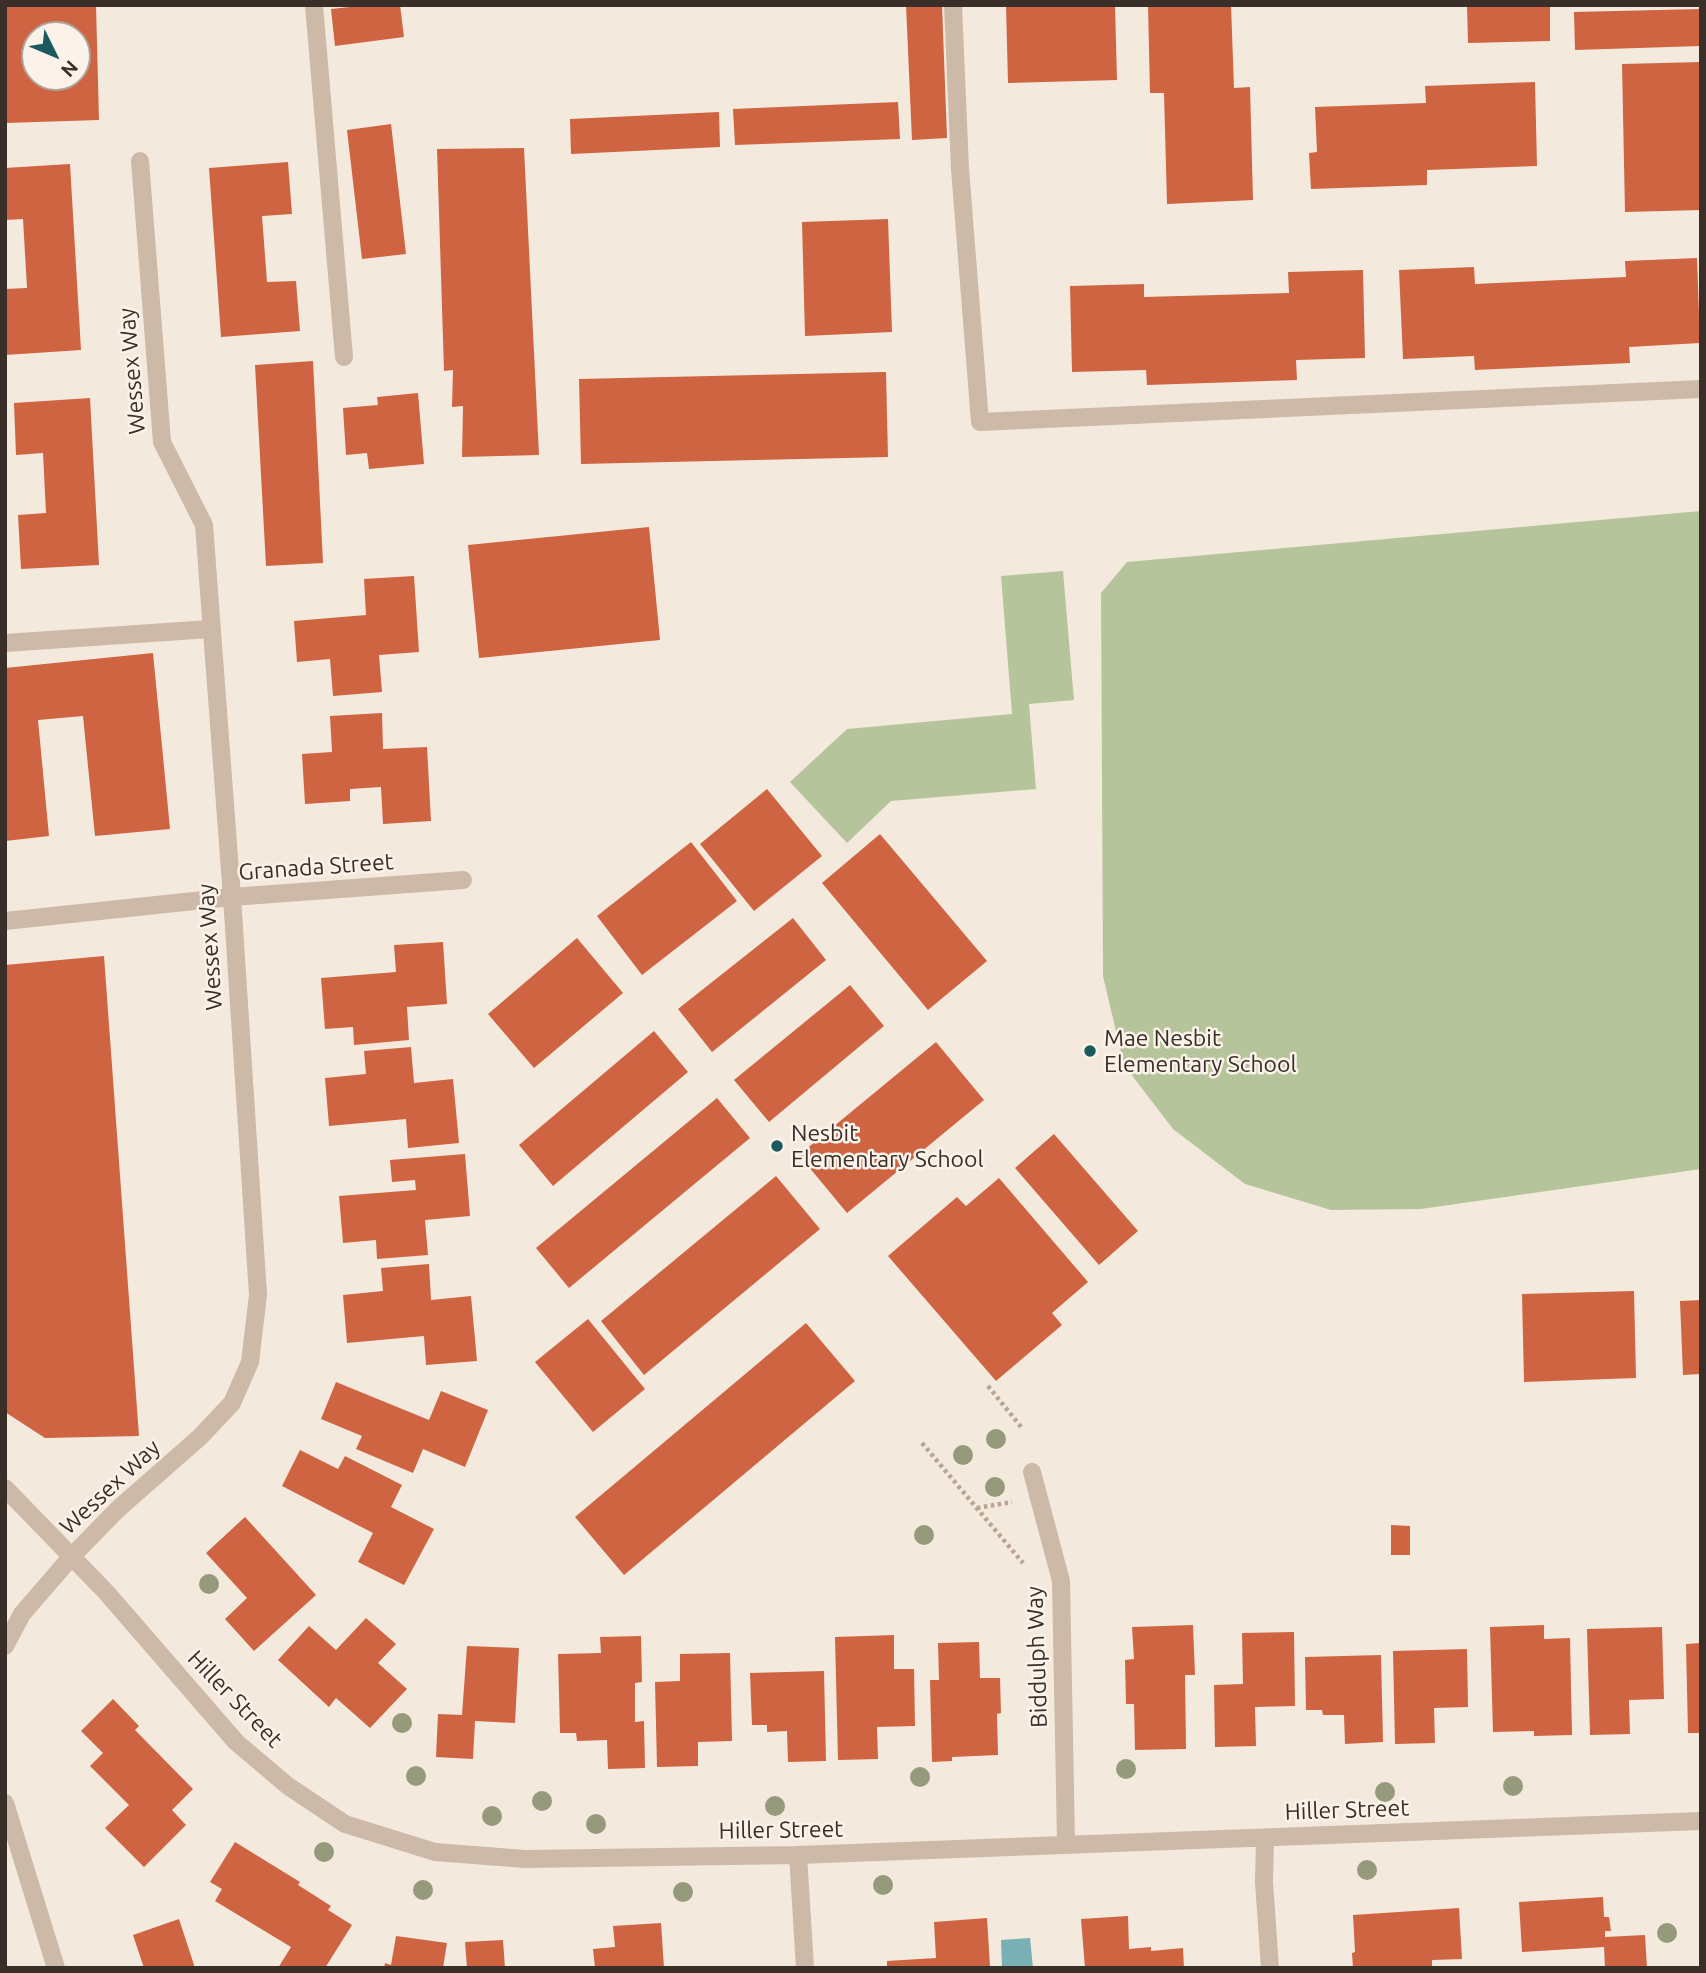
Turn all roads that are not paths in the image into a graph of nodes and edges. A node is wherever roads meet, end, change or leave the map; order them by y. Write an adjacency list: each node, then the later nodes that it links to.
1 (314, 5): 4 (street)
2 (953, 5): 5 (street)
3 (140, 161): 6 (street, Wessex Way)
4 (344, 357)
5 (1701, 389)
6 (211, 629): 7 (street); 9 (street, Wessex Way)
7 (5, 643)
8 (463, 880): 9 (street, Granada Street)
9 (232, 898): 10 (street, Granada Street); 13 (street, Wessex Way)
10 (5, 921)
11 (1032, 1472): 18 (street, Biddulph Way)
12 (5, 1488): 13 (street, Hiller Street)
13 (72, 1556): 14 (street, Wessex Way); 19 (street, Hiller Street)
14 (5, 1646)
15 (5, 1803): 20 (street)
16 (1701, 1821): 17 (street, Hiller Street)
17 (1265, 1838): 18 (street, Hiller Street); 22 (street)
18 (1066, 1843): 19 (street, Hiller Street)
19 (798, 1855): 21 (street)
20 (56, 1968)
21 (805, 1968)
22 (1270, 1968)

